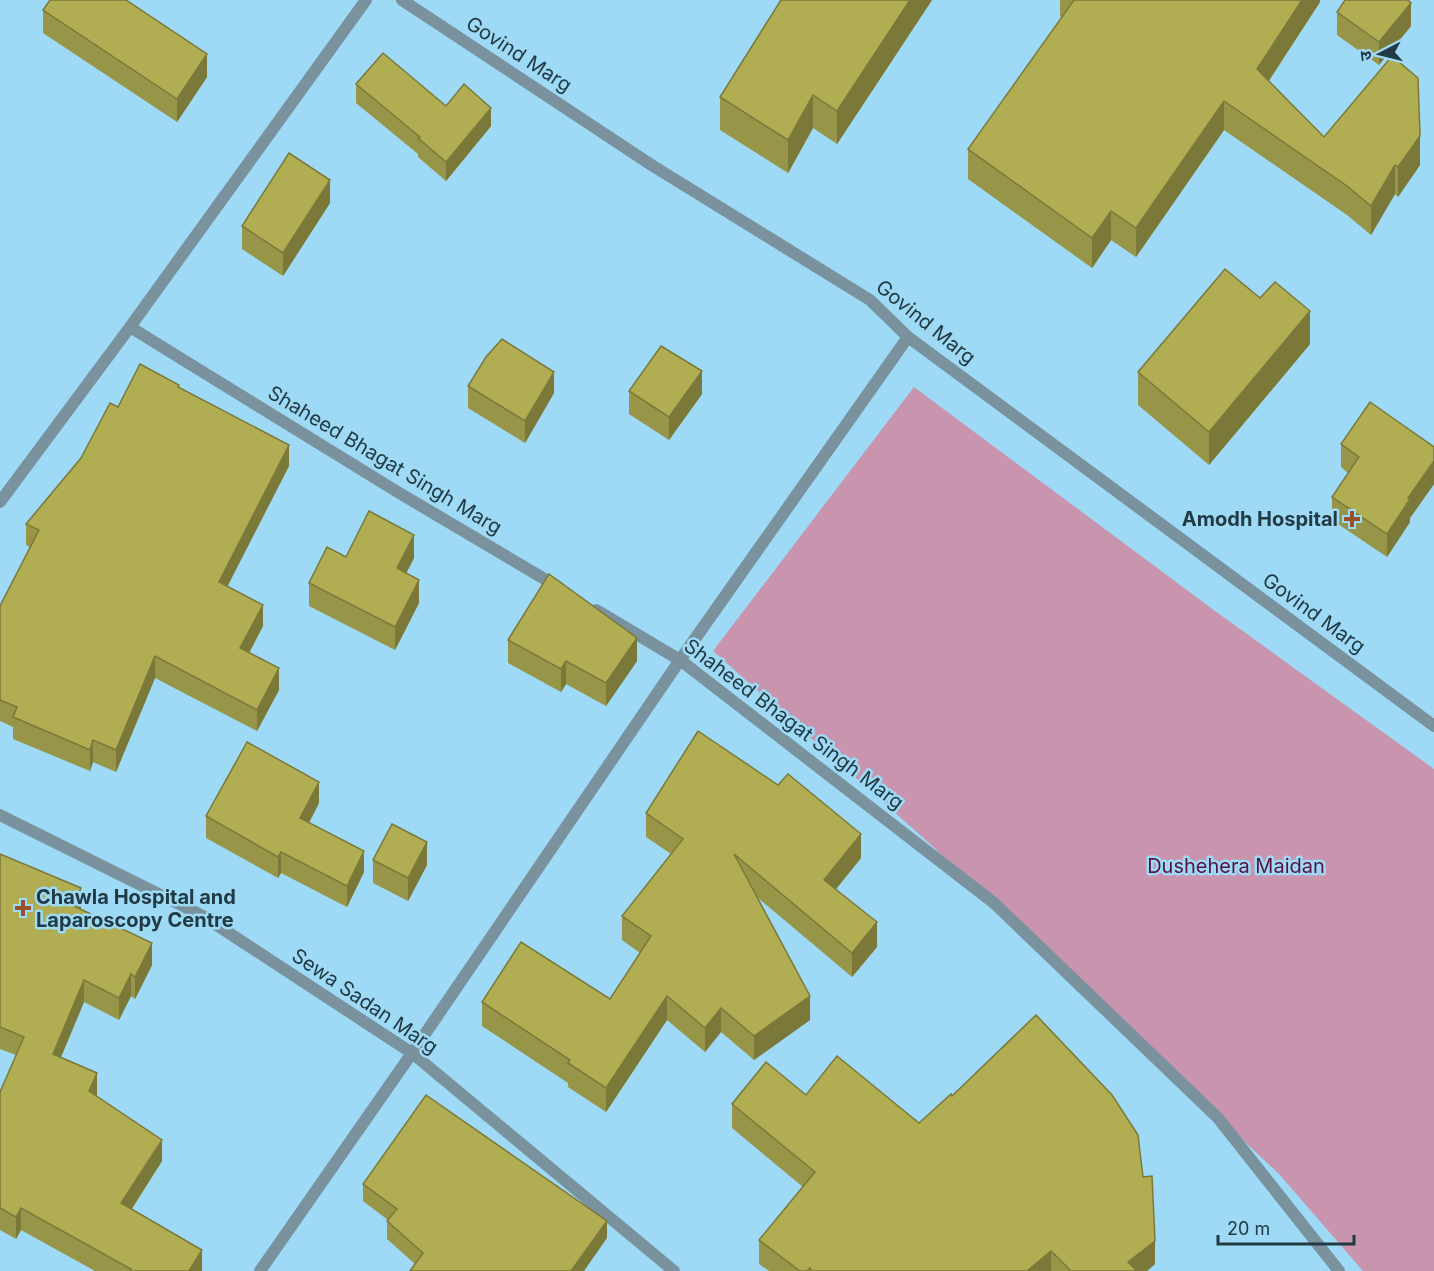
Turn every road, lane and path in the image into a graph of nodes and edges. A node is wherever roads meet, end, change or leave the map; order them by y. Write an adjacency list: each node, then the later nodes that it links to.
1 (366, 0): 3 (street)
2 (402, 0): 4 (street, Govind Marg)
3 (130, 327): 5 (street); 6 (street, Shaheed Bhagat Singh Marg)
4 (908, 337): 8 (street); 9 (street, Govind Marg)
5 (0, 502)
6 (569, 593)
7 (589, 605): 8 (street, Shaheed Bhagat Singh Marg)
8 (681, 660): 11 (street); 14 (street, Shaheed Bhagat Singh Marg)
9 (1434, 726)
10 (0, 815): 11 (street, Sewa Sadan Marg)
11 (412, 1053): 12 (street); 13 (street, Sewa Sadan Marg)
12 (260, 1271)
13 (674, 1271)
14 (1339, 1271)

